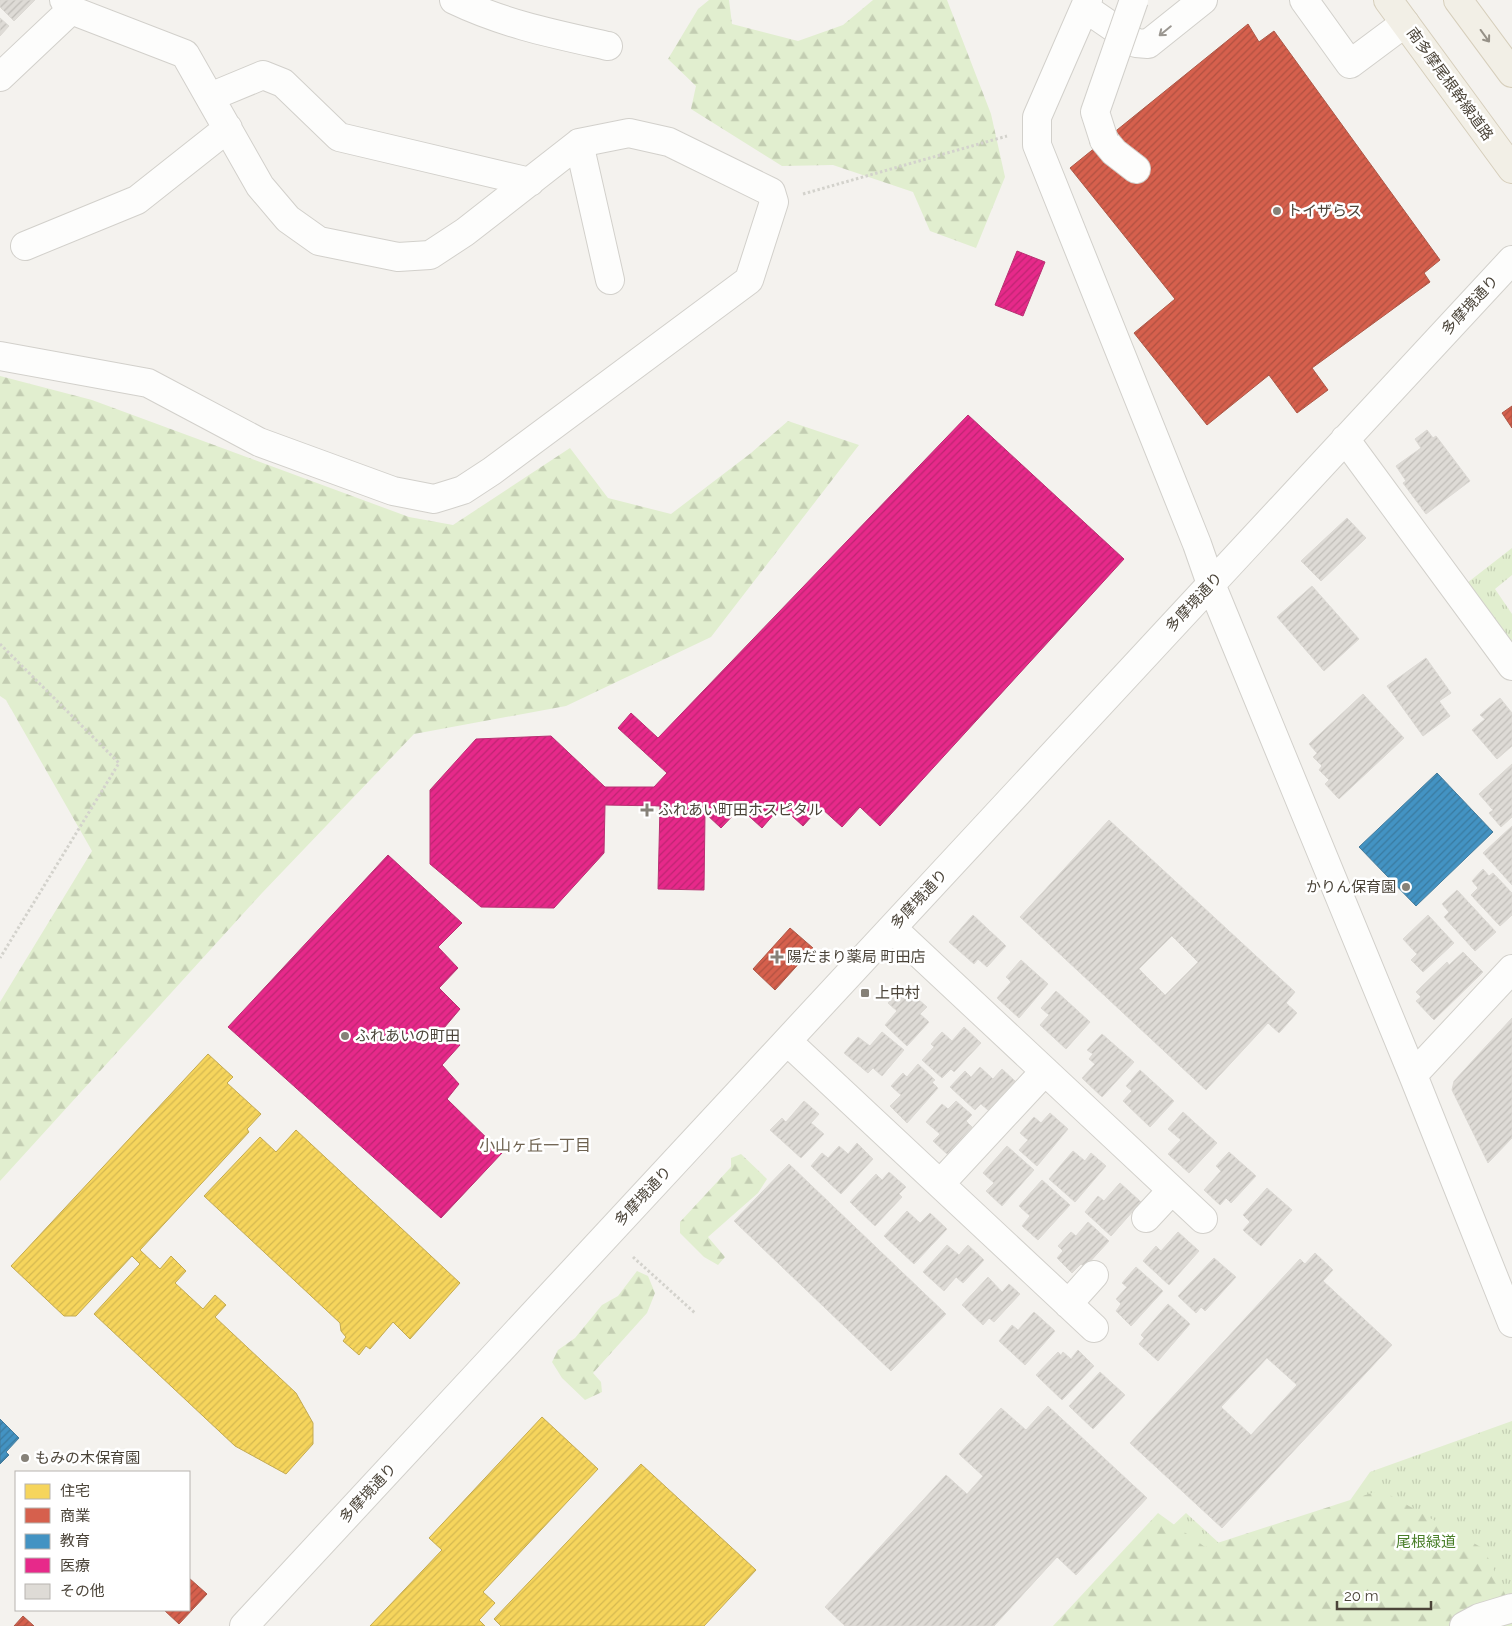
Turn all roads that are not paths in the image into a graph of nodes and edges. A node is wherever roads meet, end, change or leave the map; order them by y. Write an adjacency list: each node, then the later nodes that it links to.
1 (454, 0): 9 (street)
2 (1134, 0): 17 (street, bridge)
3 (1203, 0): 7 (street, one-way to 7)
4 (1304, 0): 10 (street)
5 (1388, 0): 10 (main road, 南多摩尾根幹線道路)
6 (1458, 0): 12 (main road, one-way to 12)
7 (1087, 4): 25 (street)
8 (68, 5): 13 (street); 14 (street)
9 (486, 7): 11 (street)
10 (1405, 23): 18 (main road, 南多摩尾根幹線道路)
11 (608, 46)
12 (1512, 73)
13 (0, 77)
14 (210, 97): 15 (street); 19 (street)
15 (228, 128): 19 (street); 20 (street)
16 (579, 144): 19 (street); 22 (street); 23 (street)
17 (1136, 169)
18 (1512, 169)
19 (530, 182)
20 (25, 246)
21 (1512, 260): 24 (street, 多摩境通り)
22 (610, 280)
23 (0, 356)
24 (1346, 439): 25 (street, 多摩境通り); 26 (street)
25 (1211, 584): 27 (street, 多摩境通り); 31 (street)
26 (1512, 666)
27 (892, 928): 29 (street, 多摩境通り); 30 (street)
28 (1512, 969): 31 (street)
29 (787, 1041): 32 (street); 41 (street, 多摩境通り)
30 (1045, 1071): 32 (street); 33 (street)
31 (1413, 1075): 38 (street)
32 (940, 1184): 37 (street)
33 (1172, 1190): 34 (street); 35 (street)
34 (1146, 1218)
35 (1203, 1219)
36 (1094, 1275): 37 (street)
37 (1068, 1304): 39 (street)
38 (1512, 1322)
39 (1094, 1328)
40 (1512, 1608): 42 (street)
41 (244, 1626)
42 (1464, 1626)

